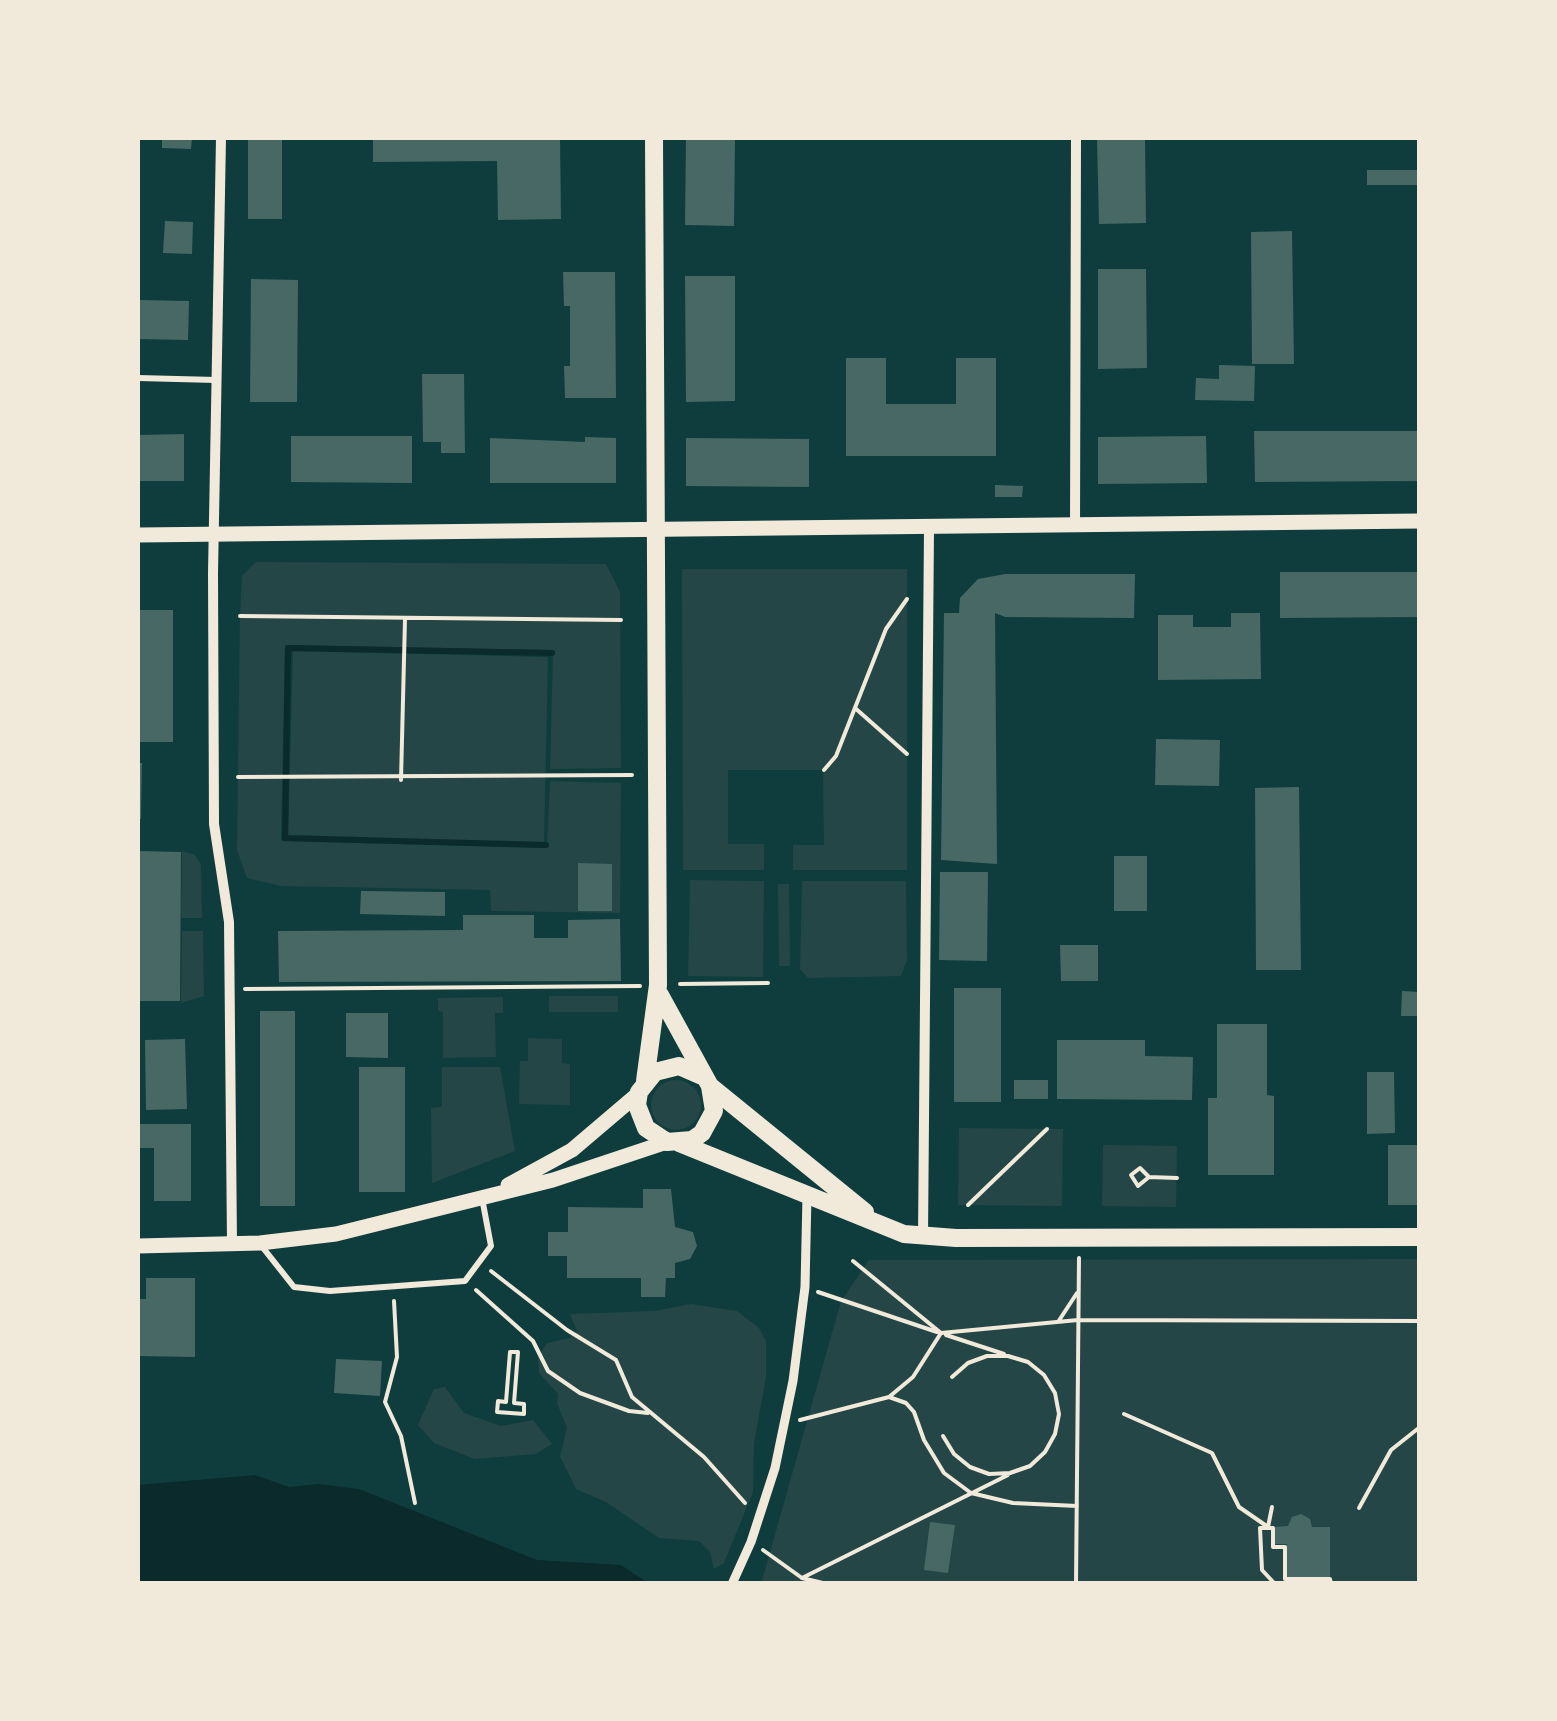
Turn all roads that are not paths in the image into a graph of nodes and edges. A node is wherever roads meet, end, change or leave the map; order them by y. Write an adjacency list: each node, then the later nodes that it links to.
1 (221, 138): 5 (street)
2 (654, 138): 8 (main road)
3 (1076, 138): 7 (street)
4 (138, 378): 5 (lane)
5 (216, 380): 10 (street)
6 (1420, 521): 7 (street)
7 (1075, 528): 9 (street)
8 (654, 529): 9 (street); 10 (street); 12 (main road)
9 (929, 529): 19 (street)
10 (215, 535): 11 (street); 22 (street)
11 (138, 536)
12 (658, 985): 13 (main road); 14 (main road)
13 (706, 1081): 14 (main road); 15 (main road); 18 (main road)
14 (642, 1087): 15 (main road); 17 (street)
15 (673, 1142): 16 (main road); 17 (street)
16 (807, 1195): 18 (main road); 24 (street)
17 (482, 1198): 21 (street); 21 (lane)
18 (883, 1228): 19 (main road)
19 (922, 1237): 20 (main road)
20 (1420, 1237)
21 (260, 1243): 22 (street)
22 (232, 1244): 23 (street)
23 (138, 1246)
24 (734, 1579)

